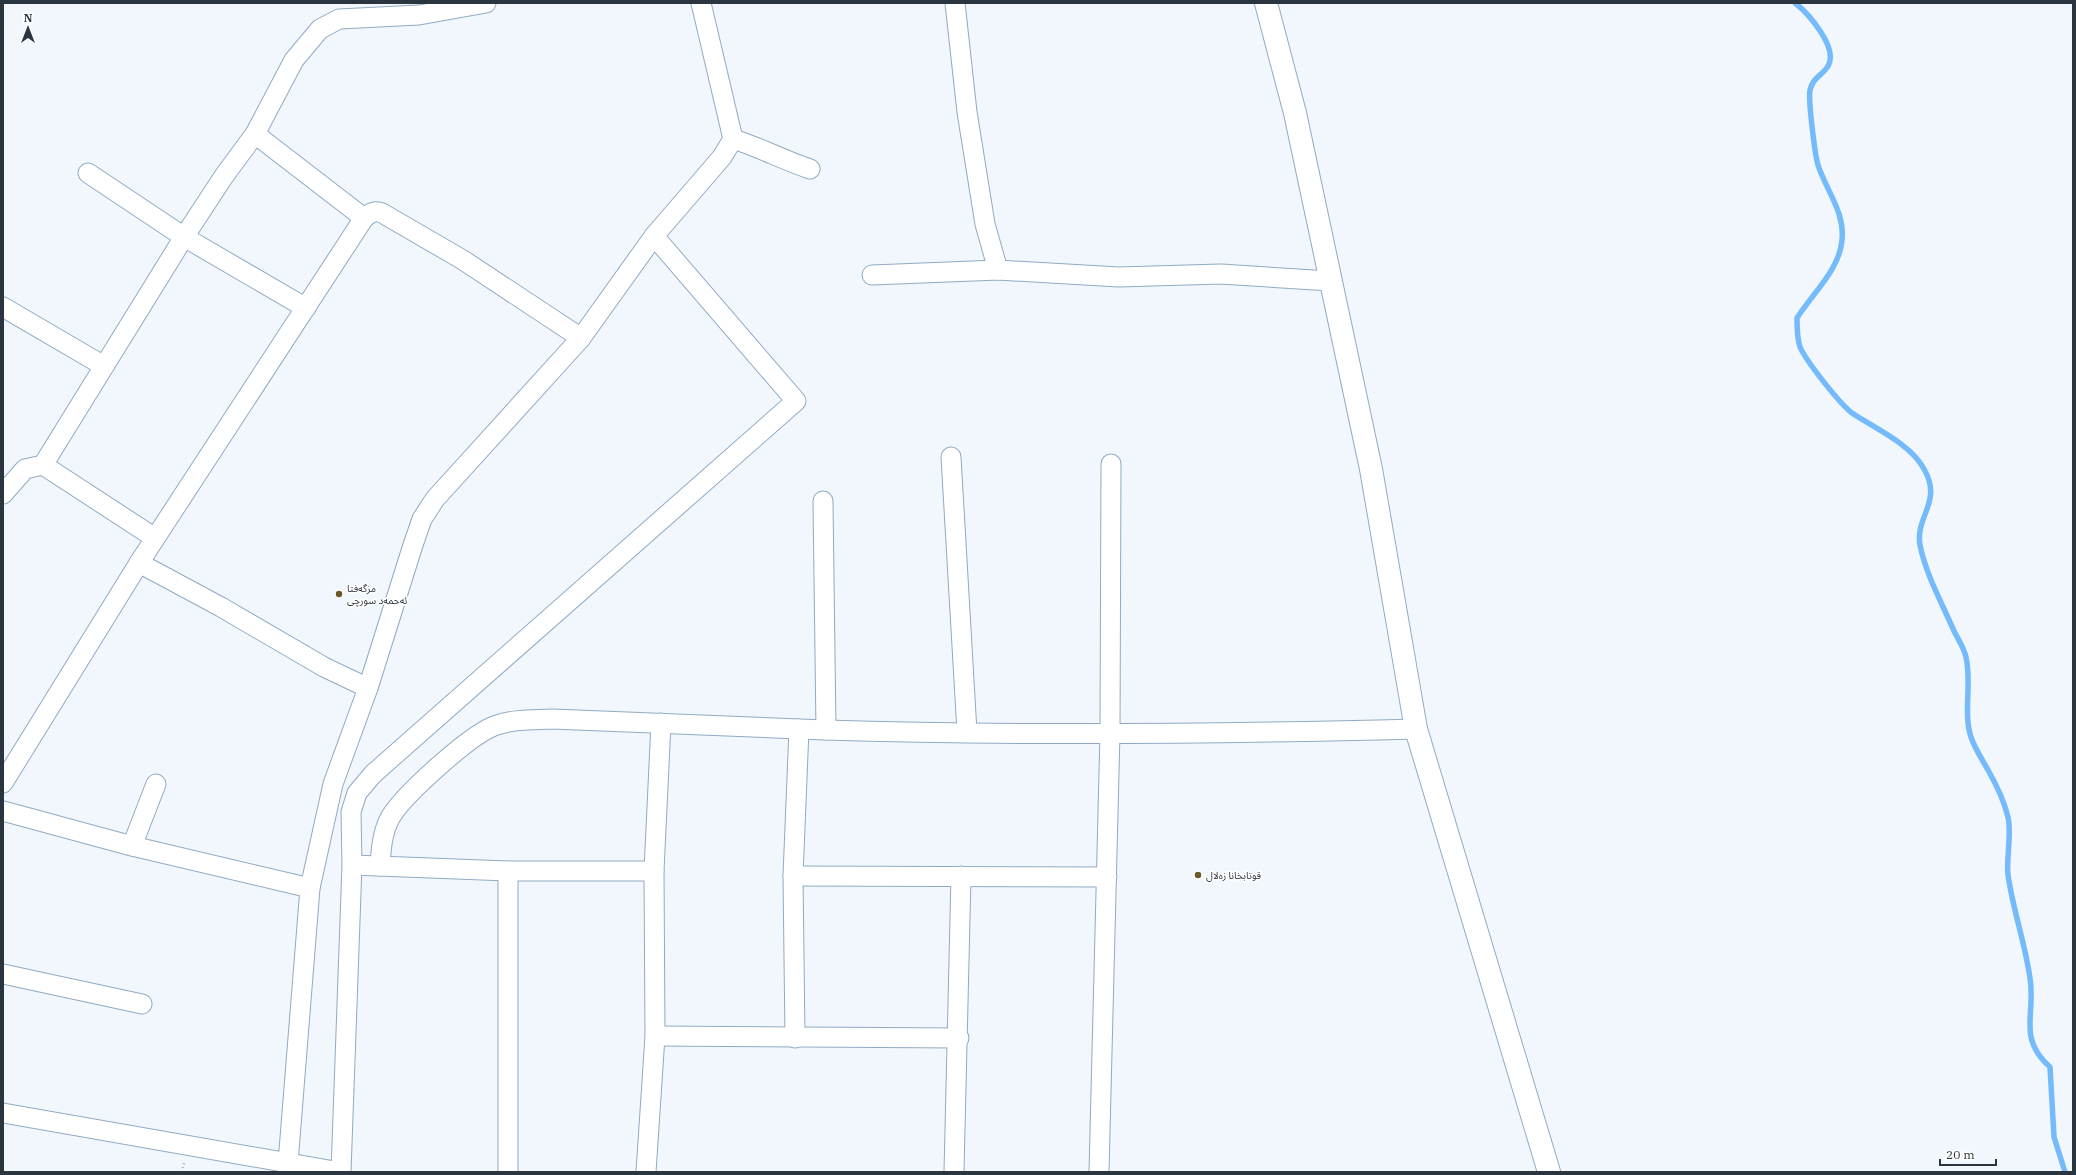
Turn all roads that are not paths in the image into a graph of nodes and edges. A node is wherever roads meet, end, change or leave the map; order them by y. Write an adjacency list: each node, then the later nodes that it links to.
1 (486, 3): 5 (street)
2 (701, 3): 6 (street)
3 (954, 3): 12 (street)
4 (1266, 3): 14 (main road)
5 (255, 134): 9 (street); 11 (street)
6 (733, 139): 7 (street); 10 (street)
7 (810, 169)
8 (88, 173): 11 (street)
9 (364, 218): 16 (street); 17 (street)
10 (654, 236): 17 (street); 37 (street)
11 (184, 237): 16 (street); 18 (street)
12 (998, 270): 13 (street); 14 (street)
13 (872, 275)
14 (1330, 281): 29 (main road)
15 (3, 307): 18 (street)
16 (306, 308): 24 (street)
17 (581, 338): 26 (street)
18 (104, 366): 21 (street)
19 (951, 457): 31 (street)
20 (1111, 464): 32 (street)
21 (43, 465): 22 (street); 24 (street)
22 (3, 494)
23 (823, 501): 30 (street)
24 (155, 538): 25 (street)
25 (139, 563): 26 (street); 33 (street)
26 (368, 688): 44 (street)
27 (661, 724): 28 (street); 38 (street); 40 (street)
28 (799, 729): 30 (street); 41 (street)
29 (1416, 729): 32 (street); 57 (main road)
30 (826, 730): 31 (street)
31 (967, 732): 32 (street)
32 (1110, 733): 43 (street)
33 (3, 783)
34 (156, 784): 36 (street)
35 (3, 811): 36 (street)
36 (132, 846): 44 (street)
37 (352, 865): 38 (street); 52 (street)
38 (380, 866): 39 (street)
39 (508, 870): 40 (street); 53 (street)
40 (654, 871): 47 (street)
41 (793, 876): 42 (street); 48 (street)
42 (962, 876): 43 (street); 49 (street)
43 (1107, 877): 56 (street)
44 (310, 888): 51 (street)
45 (3, 974): 46 (street)
46 (142, 1004)
47 (655, 1036): 48 (street); 54 (street)
48 (795, 1038): 49 (street)
49 (959, 1038): 55 (street)
50 (3, 1113): 51 (street)
51 (288, 1163): 52 (street)
52 (341, 1172)
53 (508, 1172)
54 (646, 1172)
55 (954, 1172)
56 (1099, 1172)
57 (1549, 1172)

